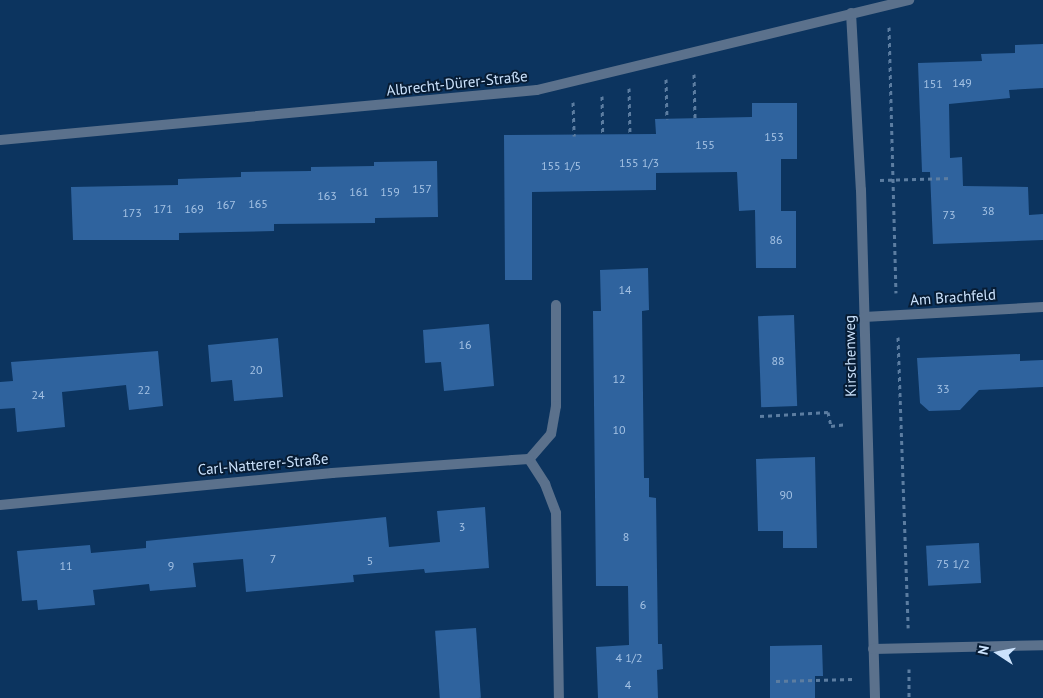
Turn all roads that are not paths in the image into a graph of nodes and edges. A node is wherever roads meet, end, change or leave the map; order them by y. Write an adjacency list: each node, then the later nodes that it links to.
1 (909, 0): 2 (street, Albrecht-Dürer-Straße)
2 (852, 13): 3 (street, Albrecht-Dürer-Straße); 6 (street, Kirschenweg)
3 (0, 140)
4 (556, 305): 7 (street)
5 (1043, 306): 6 (street, Am Brachfeld)
6 (864, 317): 10 (street, Kirschenweg)
7 (529, 459): 8 (street, Carl-Natterer-Straße); 11 (street)
8 (0, 504)
9 (1043, 645): 10 (street)
10 (873, 649): 12 (street, Kirschenweg)
11 (559, 698)
12 (875, 698)

